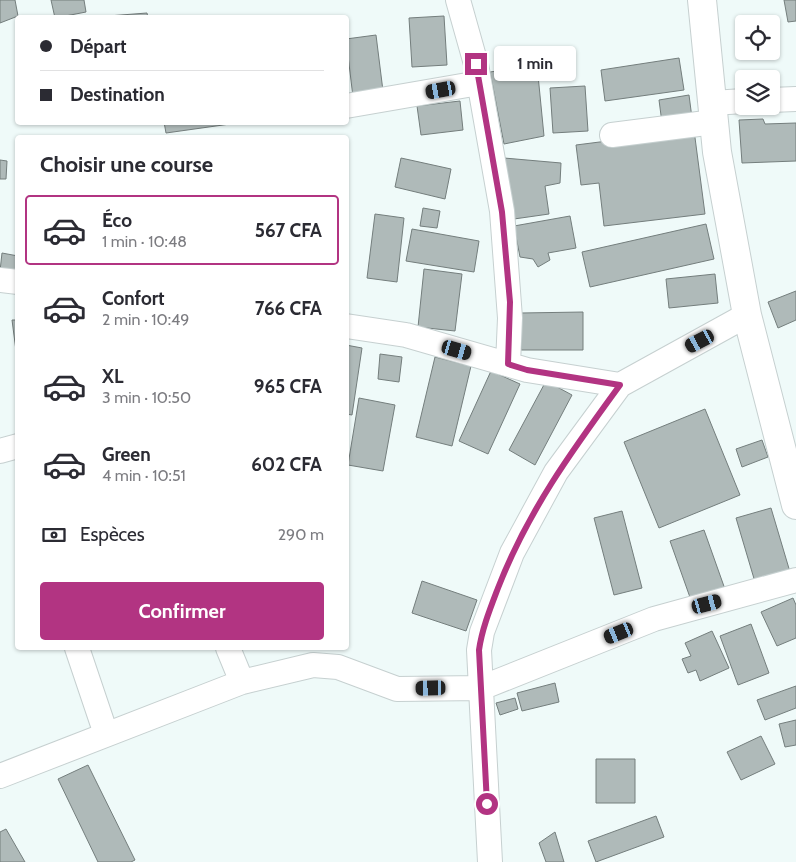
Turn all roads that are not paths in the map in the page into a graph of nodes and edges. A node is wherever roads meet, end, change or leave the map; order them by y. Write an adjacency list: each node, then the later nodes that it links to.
1 (458, 0): 3 (street)
2 (702, 0): 8 (street)
3 (479, 83): 7 (street); 14 (street)
4 (796, 99): 5 (street)
5 (780, 100)
6 (735, 104): 8 (street)
7 (349, 105)
8 (713, 112): 9 (street); 12 (street)
9 (612, 135)
10 (0, 280): 11 (street)
11 (15, 282)
12 (747, 315): 15 (street); 18 (street)
13 (349, 326): 14 (street)
14 (508, 364): 15 (street)
15 (620, 385): 23 (street)
16 (15, 447): 17 (street)
17 (0, 451)
18 (796, 505)
19 (796, 580): 23 (street)
20 (78, 650): 24 (street)
21 (229, 650): 22 (street)
22 (242, 682): 23 (street); 24 (street)
23 (482, 688): 26 (street)
24 (106, 734): 25 (street)
25 (0, 776)
26 (490, 862)

